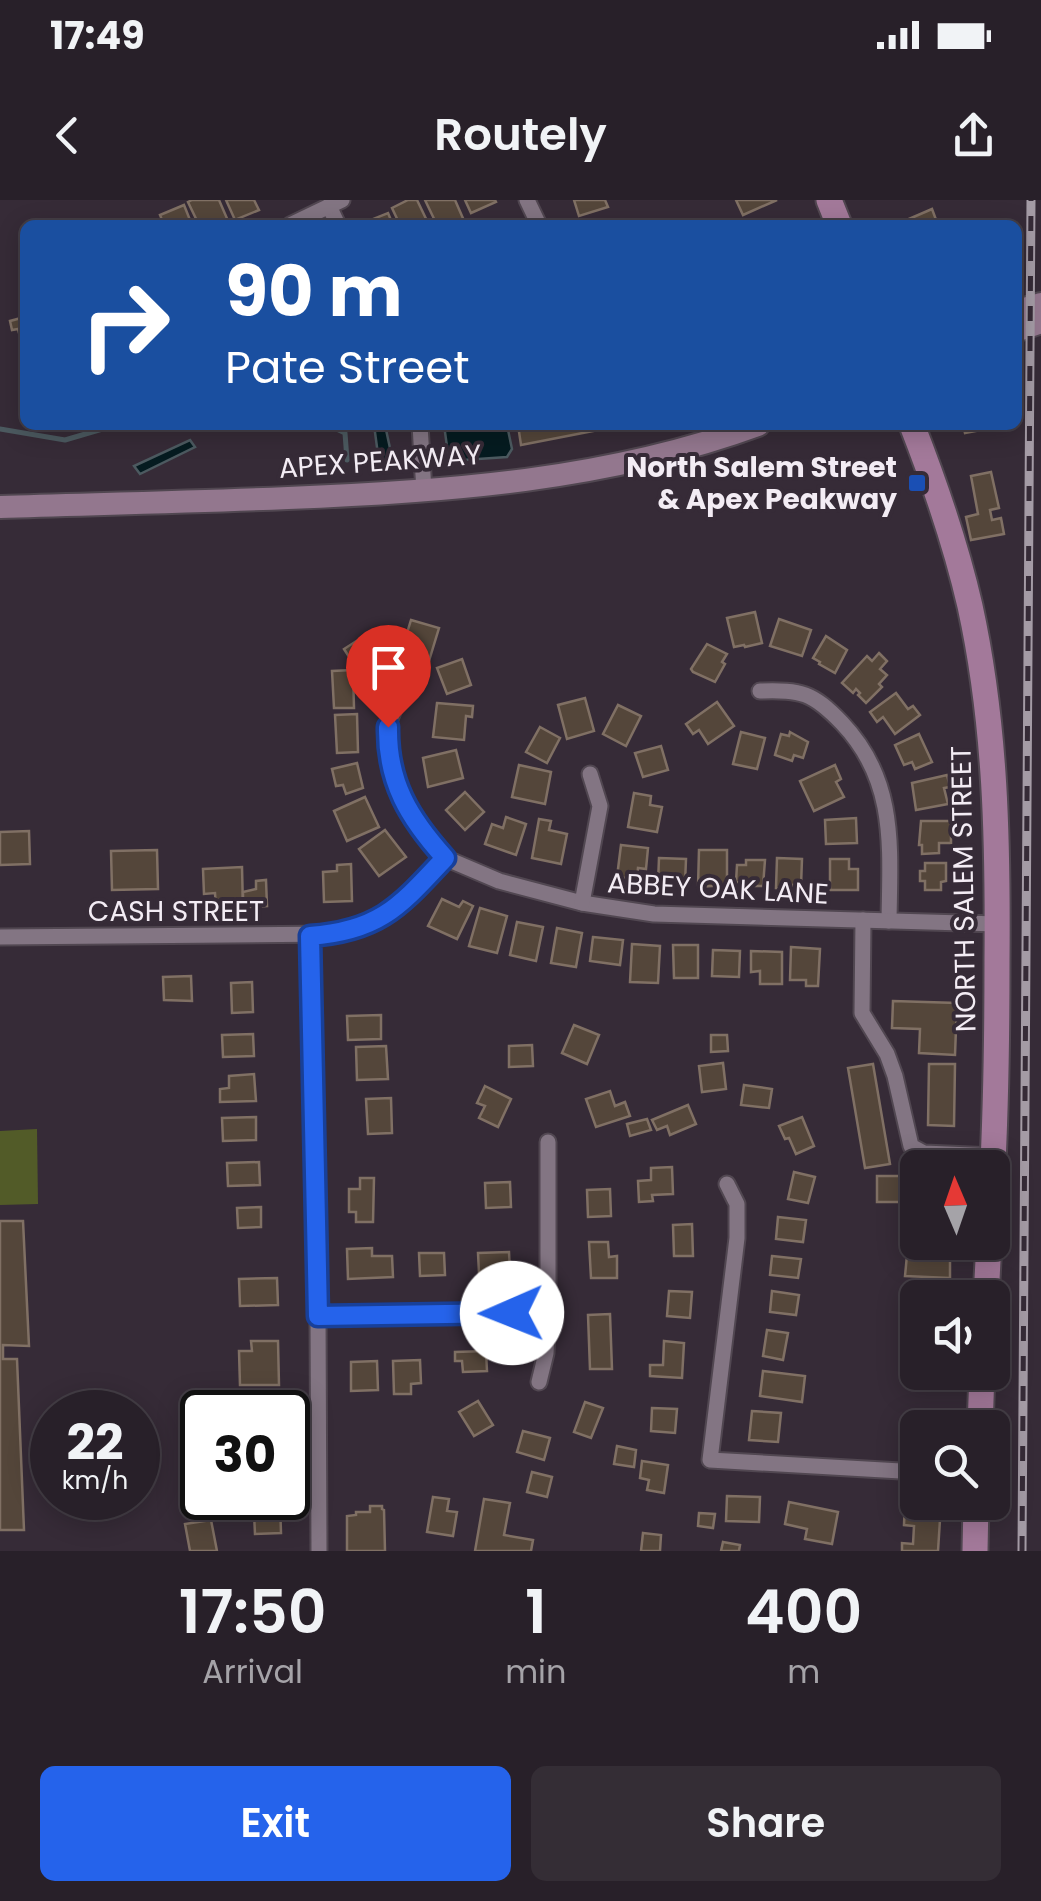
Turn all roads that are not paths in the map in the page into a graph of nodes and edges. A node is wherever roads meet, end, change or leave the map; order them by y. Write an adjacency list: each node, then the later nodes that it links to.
1 (335, 203): 2 (street)
2 (300, 220)
3 (420, 430): 6 (street)
4 (740, 430): 6 (main road, APEX PEAKWAY)
5 (914, 430): 15 (main road, NORTH SALEM STREET)
6 (424, 492): 7 (main road, APEX PEAKWAY)
7 (0, 507)
8 (760, 691): 14 (street)
9 (400, 696): 11 (street, ABBEY OAK LANE)
10 (590, 774): 12 (street)
11 (445, 858): 12 (street, ABBEY OAK LANE); 17 (street, CASH STREET)
12 (582, 903): 13 (street, ABBEY OAK LANE)
13 (863, 920): 14 (street, ABBEY OAK LANE); 19 (street)
14 (889, 921): 15 (street, ABBEY OAK LANE)
15 (998, 924): 20 (main road, NORTH SALEM STREET)
16 (0, 936): 17 (street, CASH STREET)
17 (310, 936): 23 (street)
18 (548, 1142): 22 (street)
19 (918, 1150)
20 (994, 1150)
21 (727, 1184): 25 (street)
22 (548, 1313): 23 (street); 24 (street)
23 (318, 1316): 27 (street)
24 (538, 1382)
25 (900, 1471)
26 (976, 1520): 28 (main road)
27 (319, 1551)
28 (975, 1551)

